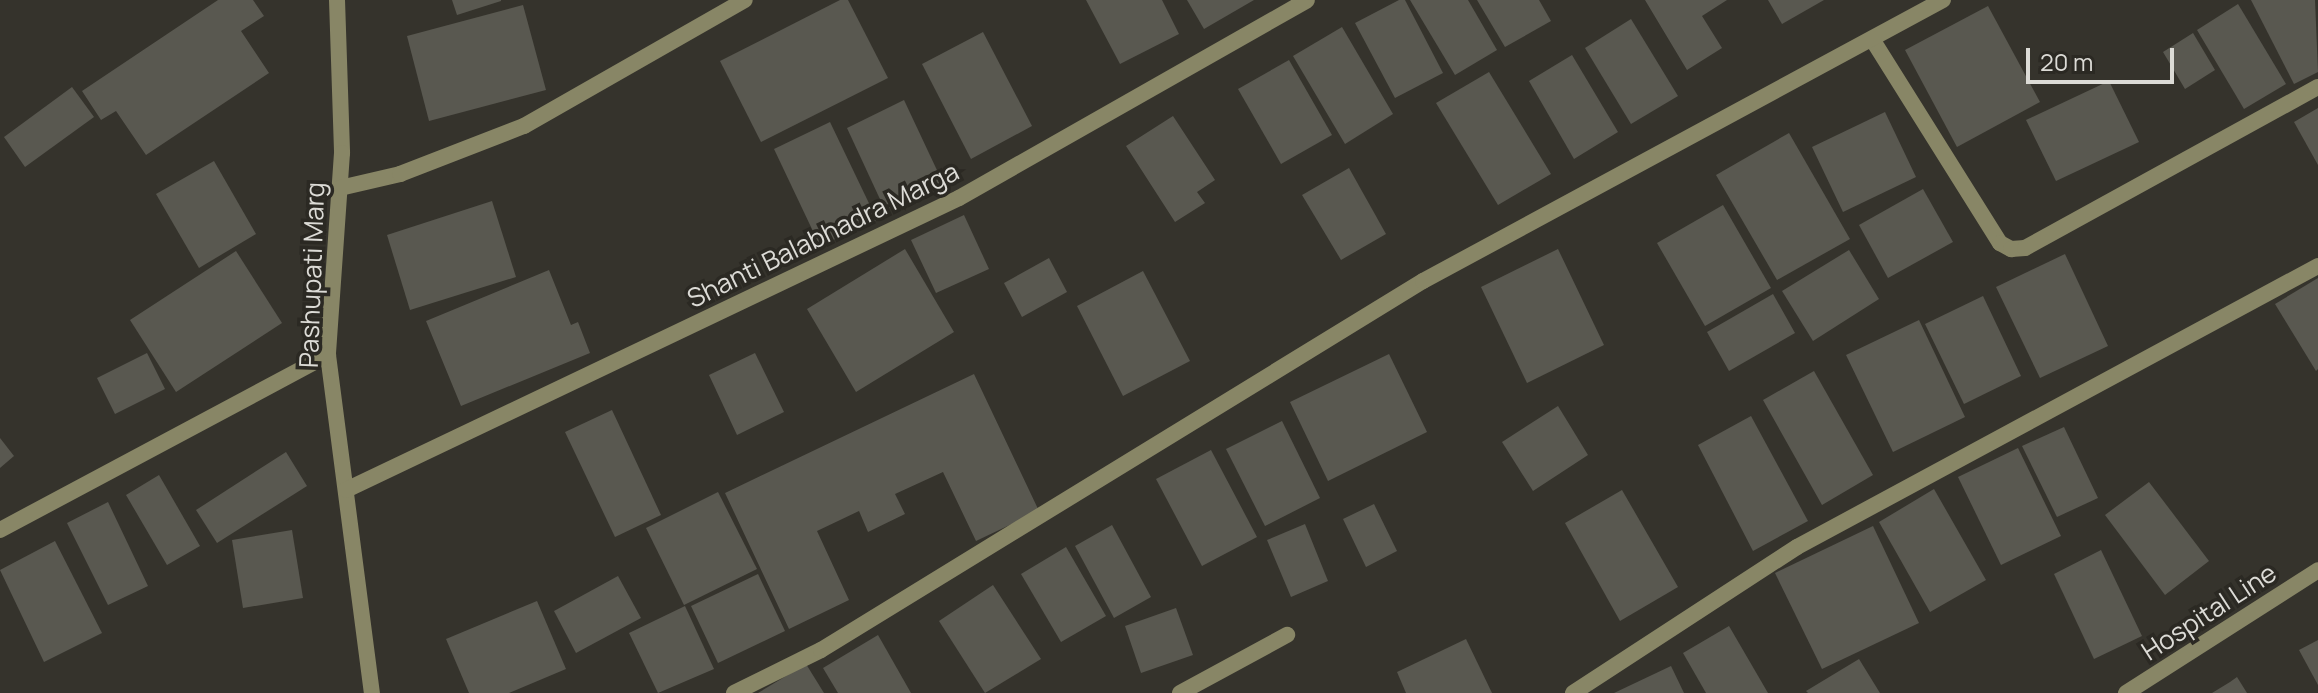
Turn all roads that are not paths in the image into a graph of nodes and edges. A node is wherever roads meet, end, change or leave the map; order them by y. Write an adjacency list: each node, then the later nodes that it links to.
1 (337, 0): 7 (street, Pashupati Marg)
2 (745, 0): 7 (street)
3 (1307, 0): 10 (street, Shanti Balabhadra Marga)
4 (1943, 0): 5 (street)
5 (1872, 39): 6 (street); 15 (street)
6 (2318, 87)
7 (340, 188): 9 (street, Pashupati Marg)
8 (2318, 266): 17 (street)
9 (328, 355): 10 (street, Pashupati Marg); 11 (street)
10 (346, 490): 14 (street, Pashupati Marg)
11 (0, 530)
12 (2318, 570): 18 (street, Hospital Line)
13 (1287, 635): 16 (street)
14 (372, 693)
15 (734, 693)
16 (1180, 693)
17 (1573, 693)
18 (2126, 693)

